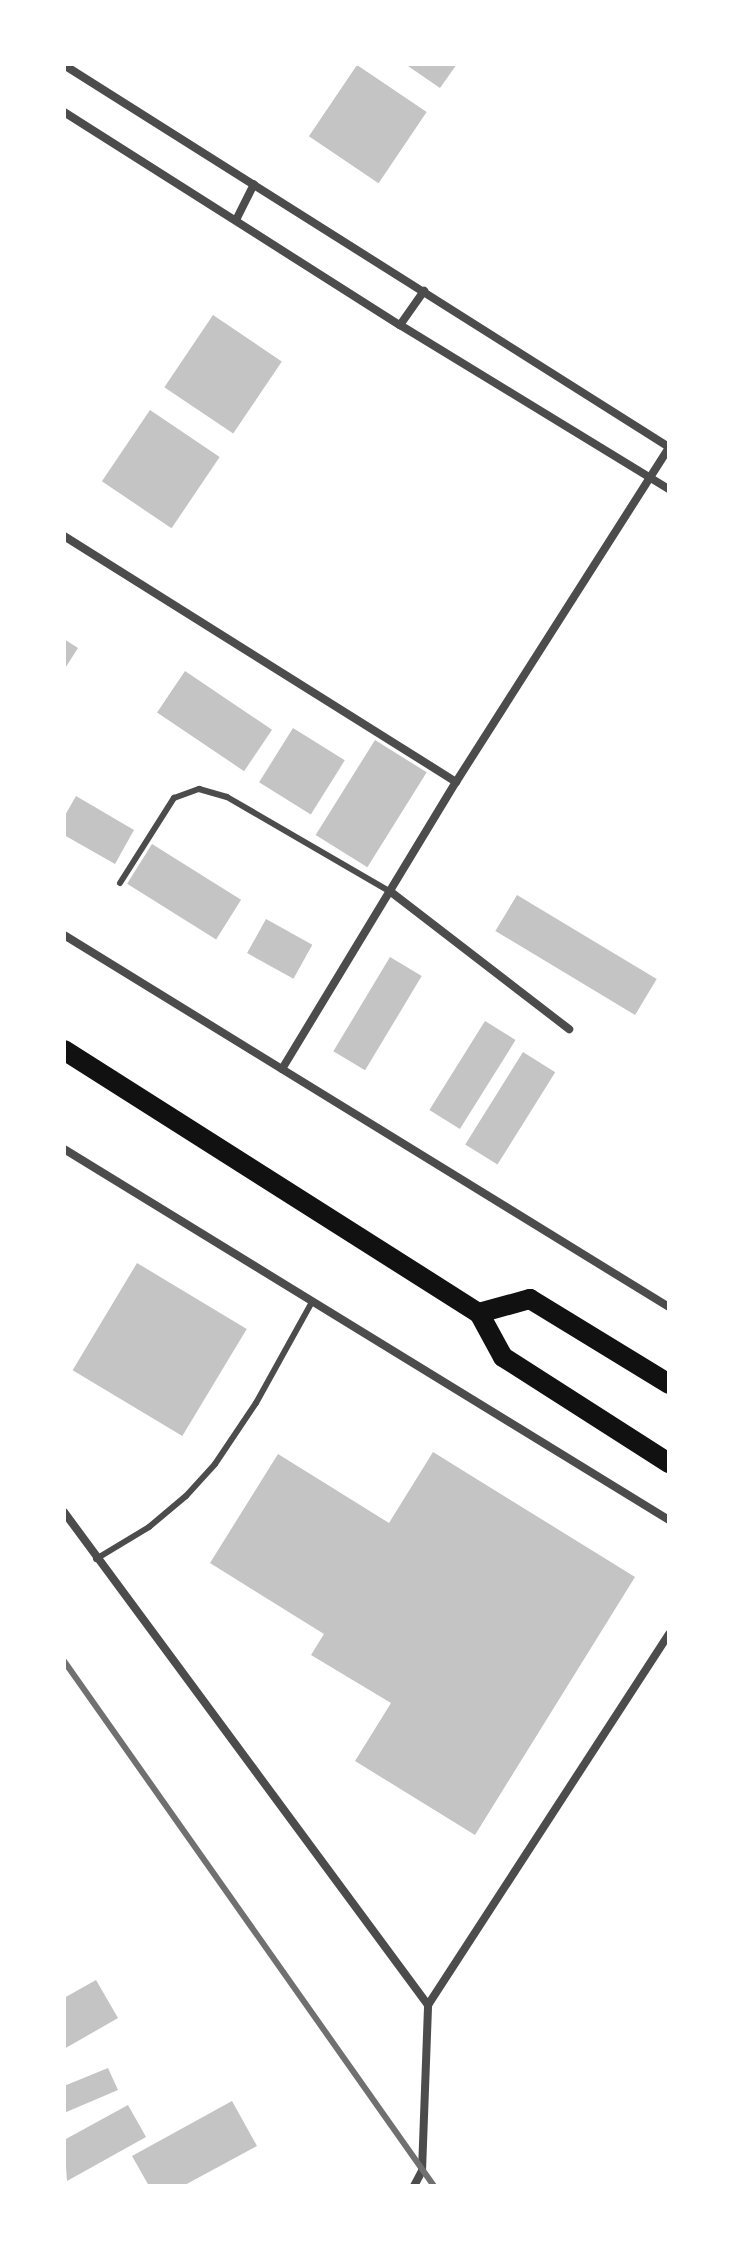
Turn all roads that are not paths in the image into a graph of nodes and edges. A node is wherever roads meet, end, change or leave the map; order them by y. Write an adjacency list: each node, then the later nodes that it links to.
1 (64, 65): 3 (street)
2 (64, 112): 4 (street)
3 (254, 184): 4 (street); 5 (street)
4 (236, 220): 6 (street)
5 (424, 291): 6 (street); 7 (street)
6 (400, 325): 8 (street)
7 (669, 448): 8 (street)
8 (652, 478): 9 (street); 11 (street)
9 (669, 489)
10 (64, 536): 11 (street)
11 (456, 782): 13 (street)
12 (120, 883): 13 (lane)
13 (391, 892): 15 (street); 17 (street)
14 (64, 935): 17 (street)
15 (569, 1029)
16 (64, 1050): 21 (main road)
17 (282, 1069): 20 (street)
18 (64, 1149): 19 (street)
19 (312, 1302): 25 (street); 26 (lane)
20 (669, 1307)
21 (479, 1313): 22 (main road); 23 (main road)
22 (669, 1384)
23 (669, 1463)
24 (64, 1512): 26 (street)
25 (669, 1520)
26 (96, 1559): 28 (street)
27 (669, 1634): 28 (street)
28 (428, 2005): 29 (street)
29 (414, 2186)

